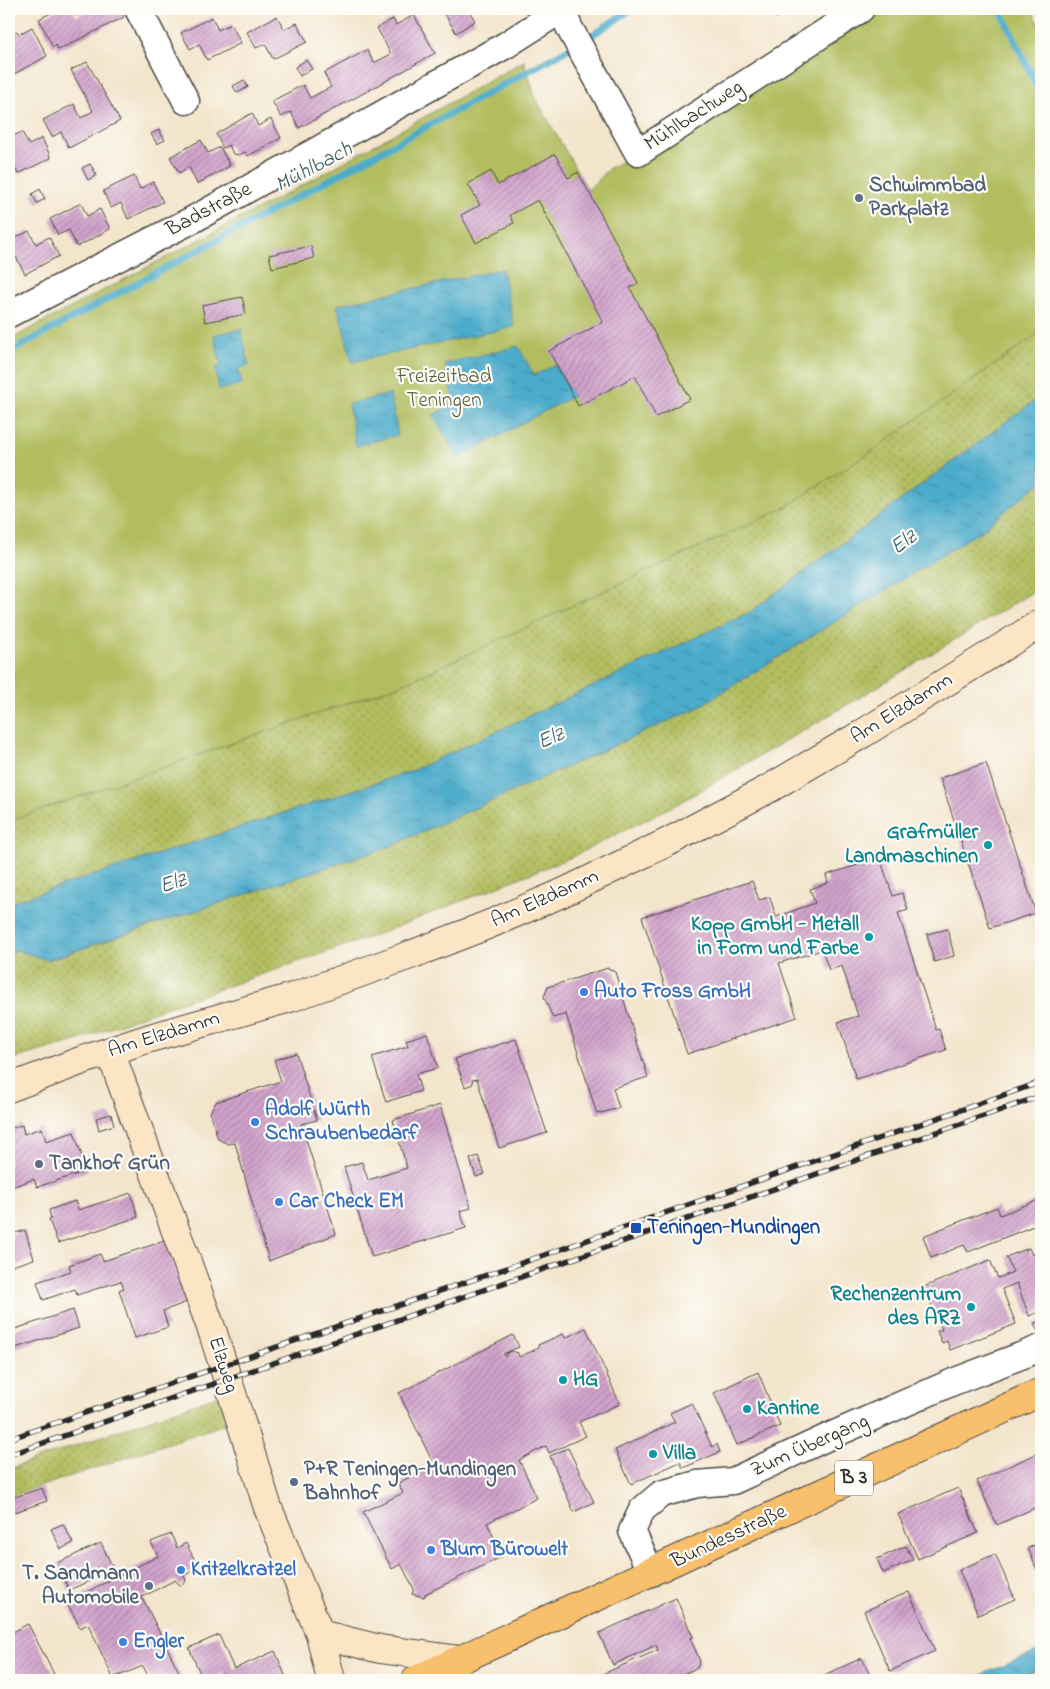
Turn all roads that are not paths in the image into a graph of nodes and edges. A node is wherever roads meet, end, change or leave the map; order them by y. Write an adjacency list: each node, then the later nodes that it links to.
1 (138, 9): 4 (street)
2 (860, 9): 3 (street, Mühlbachweg)
3 (565, 16): 5 (street, Badstraße)
4 (186, 101)
5 (9, 314)
6 (1041, 622): 7 (street, Am Elzdamm)
7 (110, 1051): 8 (street, Am Elzdamm); 12 (street, Elzweg)
8 (9, 1088)
9 (1041, 1348): 11 (street, Zum Übergang)
10 (1041, 1392): 11 (main road, Bundesstraße / B 3)
11 (651, 1573): 13 (main road, Bundesstraße / B 3)
12 (320, 1634): 13 (street); 14 (street, Elzweg)
13 (460, 1660): 15 (main road, Bundesstraße / B 3)
14 (331, 1680)
15 (416, 1680)

